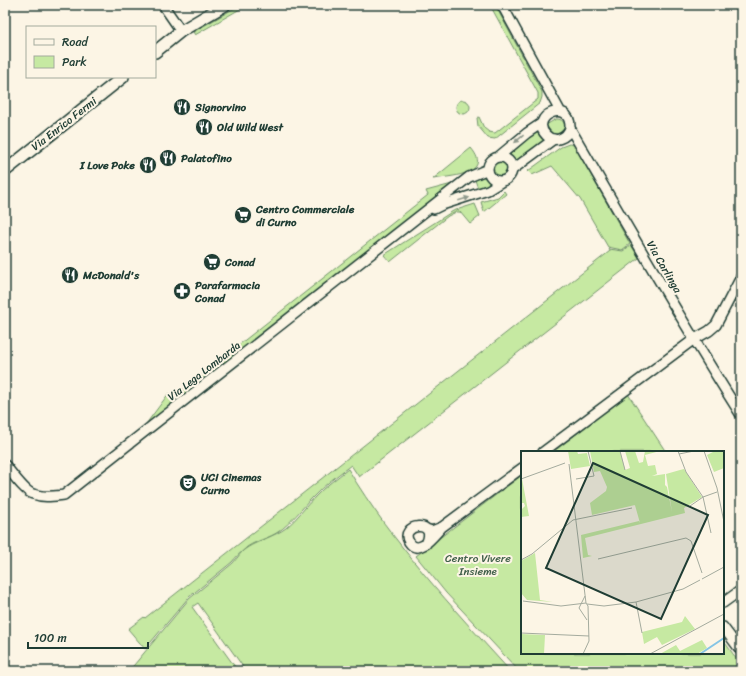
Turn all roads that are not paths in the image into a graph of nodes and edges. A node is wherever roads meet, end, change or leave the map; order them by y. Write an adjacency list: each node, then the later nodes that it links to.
1 (163, 5): 4 (street)
2 (225, 5): 4 (street)
3 (502, 5): 7 (street, Via Carlinga)
4 (181, 31): 5 (street)
5 (156, 51)
6 (122, 78): 14 (street, Via Enrico Fermi)
7 (560, 112): 8 (street); 9 (street, Via Carlinga)
8 (542, 123): 10 (street); 11 (street, one-way to 11)
9 (570, 128): 10 (street); 18 (street, Via Carlinga)
10 (554, 140): 13 (street, Via Lega Lombarda)
11 (498, 157): 12 (street); 13 (street)
12 (488, 170): 15 (street); 16 (street, Via Lega Lombarda)
13 (512, 170): 15 (street, Via Lega Lombarda)
14 (5, 171)
15 (501, 182): 16 (street, Via Lega Lombarda, one-way to 15)
16 (415, 220): 21 (street, Via Lega Lombarda)
17 (741, 277): 18 (street)
18 (694, 340): 19 (street, Via Carlinga); 20 (street)
19 (741, 415)
20 (544, 451)
21 (5, 465)
22 (521, 469): 23 (street)
23 (442, 527): 24 (street); 25 (street)
24 (426, 529): 25 (street); 25 (street)
25 (426, 544)
26 (741, 590): 27 (street)
27 (724, 602)
28 (724, 627): 29 (street)
29 (741, 651)

